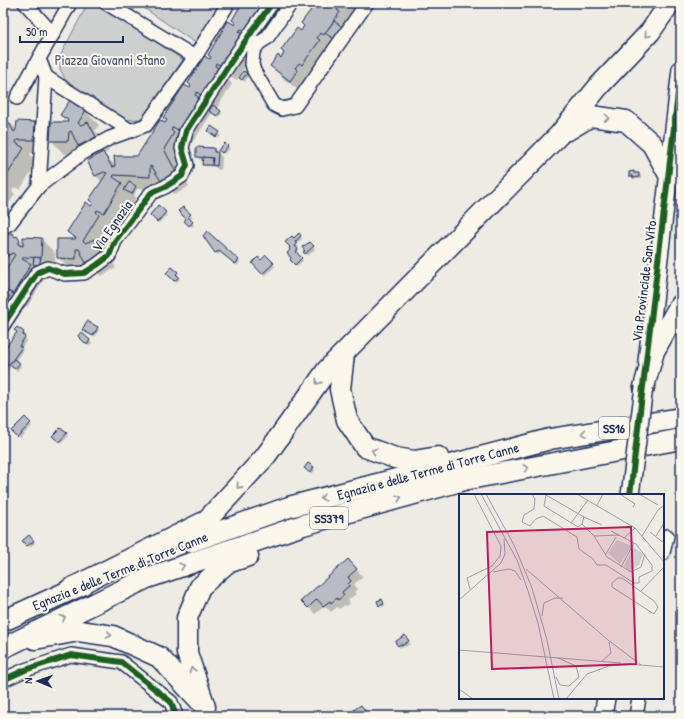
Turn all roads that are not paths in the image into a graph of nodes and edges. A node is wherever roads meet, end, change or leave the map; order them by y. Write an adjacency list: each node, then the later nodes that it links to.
1 (25, 3): 9 (street)
2 (70, 3): 9 (street)
3 (106, 3): 10 (street)
4 (224, 3): 10 (street)
5 (272, 3): 21 (street, Via Egnazia)
6 (291, 3): 7 (street)
7 (367, 3)
8 (670, 3): 16 (highway, one-way to 16)
9 (53, 34): 11 (street)
10 (195, 56): 15 (street)
11 (39, 59): 13 (street); 14 (street)
12 (681, 69): 17 (main road, Via Provinciale San Vito)
13 (46, 77): 15 (street); 18 (street)
14 (17, 98)
15 (131, 131): 18 (street)
16 (559, 135): 17 (highway, one-way to 17); 22 (highway)
17 (668, 173): 23 (main road, Via Provinciale San Vito)
18 (39, 186): 19 (street)
19 (3, 227)
20 (681, 305): 23 (highway)
21 (3, 325)
22 (344, 354): 25 (highway, one-way to 22); 31 (highway, one-way to 31)
23 (644, 388): 27 (main road, Via Provinciale San Vito, bridge)
24 (680, 418): 25 (highway, Egnazia e delle Terme di Torre Canne / SS16, one-way to 25)
25 (550, 439): 31 (highway, Egnazia e delle Terme di Torre Canne / SS379, one-way to 31)
26 (681, 439): 28 (highway, Egnazia e delle Terme di Torre Canne / SS379, one-way to 26)
27 (630, 494)
28 (380, 503): 33 (highway, Egnazia e delle Terme di Torre Canne / SS379, one-way to 28); 37 (highway, one-way to 28)
29 (666, 536): 30 (street)
30 (664, 547)
31 (70, 589): 32 (highway, Egnazia e delle Terme di Torre Canne / SS379)
32 (3, 621)
33 (9, 645): 37 (highway, one-way to 37)
34 (3, 680): 38 (street)
35 (606, 699): 39 (main road)
36 (639, 699): 40 (street)
37 (209, 711)
38 (176, 716)
39 (603, 716)
40 (636, 716)

